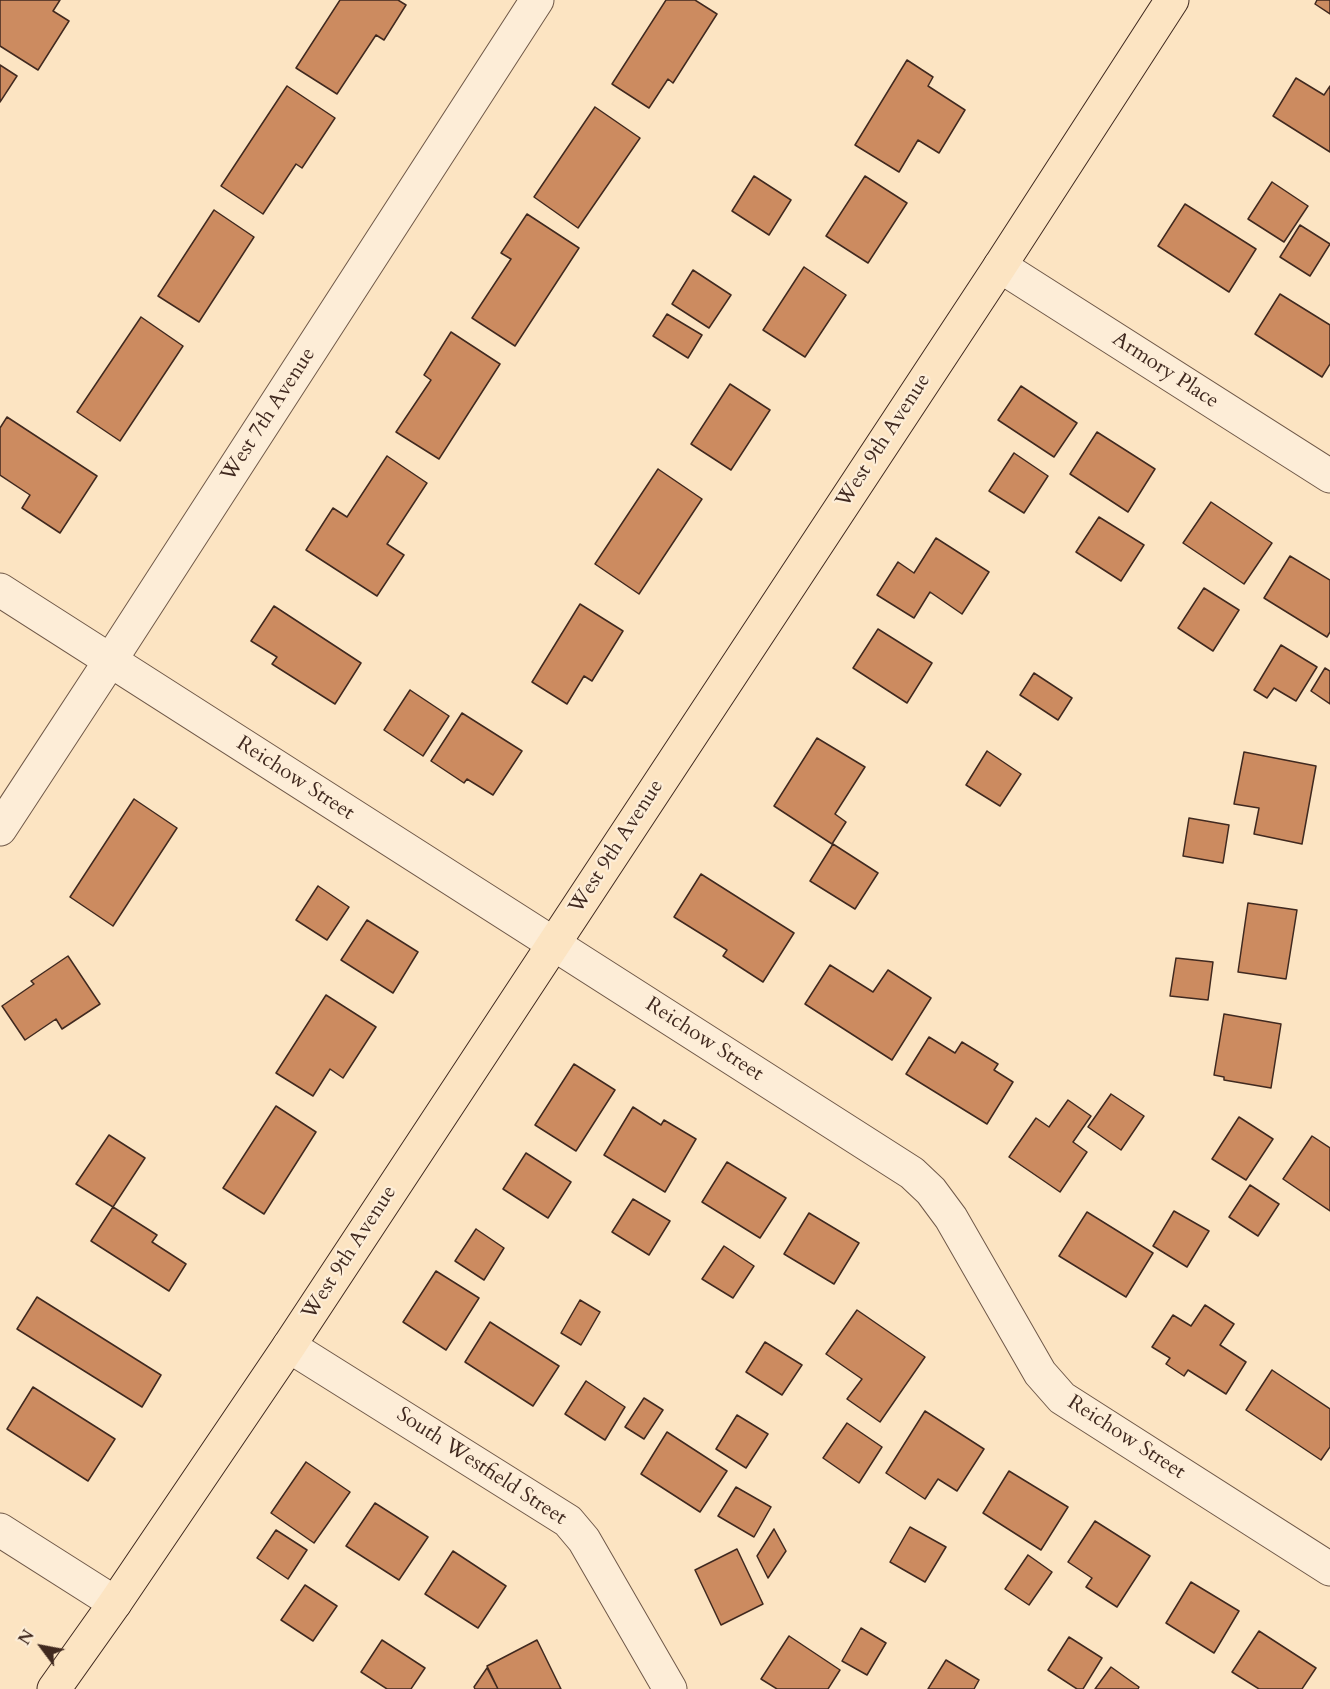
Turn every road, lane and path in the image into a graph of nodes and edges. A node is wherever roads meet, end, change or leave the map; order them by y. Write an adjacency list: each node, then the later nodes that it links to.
1 (537, 0): 6 (street, West 7th Avenue)
2 (1172, 0): 3 (main road, West 9th Avenue)
3 (1000, 266): 4 (street, Armory Place); 8 (main road, West 9th Avenue)
4 (1330, 476)
5 (0, 590): 6 (street, Reichow Street)
6 (110, 661): 7 (street, West 7th Avenue); 8 (street, Reichow Street)
7 (0, 829)
8 (553, 943): 9 (main road, West 9th Avenue); 11 (street, Reichow Street)
9 (289, 1346): 12 (main road, West 9th Avenue); 14 (street, South Westfield Street)
10 (0, 1530): 12 (street)
11 (1330, 1569)
12 (115, 1603): 13 (main road, West 9th Avenue)
13 (54, 1689)
14 (670, 1689)

